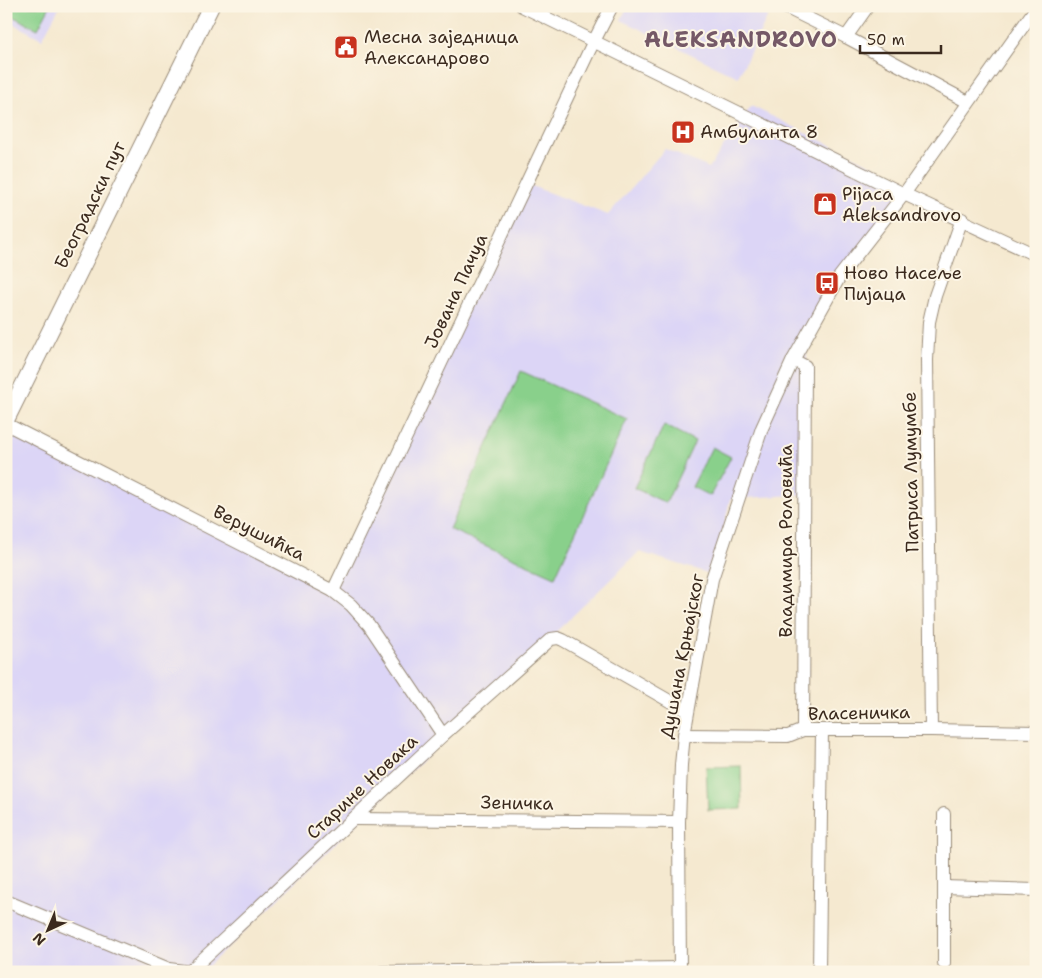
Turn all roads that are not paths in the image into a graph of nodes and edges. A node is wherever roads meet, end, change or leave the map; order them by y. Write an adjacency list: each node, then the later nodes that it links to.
1 (210, 6): 14 (main road, Београдски пут)
2 (522, 6): 8 (street)
3 (612, 6): 8 (street, Јована Пачуа)
4 (783, 6): 7 (street)
5 (868, 6): 7 (street)
6 (1036, 8): 9 (street)
7 (846, 37): 9 (street)
8 (593, 41): 10 (street); 16 (street, Јована Пачуа)
9 (968, 102): 10 (street)
10 (904, 194): 11 (street); 13 (street)
11 (962, 219): 12 (street); 20 (street, Патриса Лумумбе)
12 (1036, 253)
13 (793, 360): 17 (street, Душана Крњајског); 18 (street, Владимира Роловића)
14 (6, 420)
15 (6, 424): 16 (street, Верушићка)
16 (333, 591): 22 (street, Верушићка)
17 (687, 711): 22 (street, Старине Новака); 23 (street, Душана Крњајског)
18 (803, 730): 19 (street, Власеничка); 23 (street, Власеничка)
19 (822, 730): 20 (street, Власеничка); 35 (street)
20 (931, 730): 21 (street, Власеничка)
21 (1036, 732)
22 (443, 735): 25 (street, Старине Новака)
23 (684, 735): 26 (street, Душана Крњајског)
24 (944, 814): 27 (street)
25 (354, 819): 26 (street, Зеничка); 33 (street, Старине Новака)
26 (679, 822): 32 (street, Душана Крњајског)
27 (944, 887): 28 (street); 30 (street)
28 (1036, 890)
29 (6, 901): 31 (street)
30 (944, 963)
31 (168, 970): 33 (street)
32 (680, 970): 34 (street)
33 (190, 972)
34 (382, 972)
35 (819, 972)

